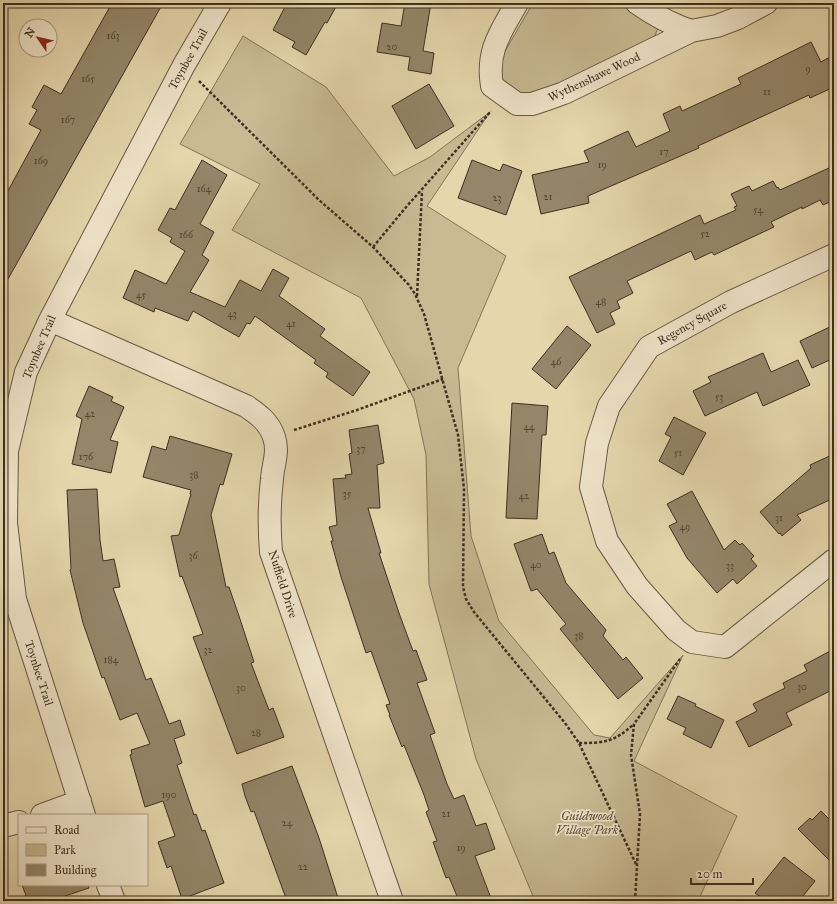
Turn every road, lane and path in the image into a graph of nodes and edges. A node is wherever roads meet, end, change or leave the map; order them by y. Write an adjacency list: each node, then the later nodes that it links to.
1 (220, 3): 6 (street, Toynbee Trail)
2 (517, 3): 7 (street, Wythenshawe Wood)
3 (637, 3): 5 (street)
4 (766, 3): 5 (street, Wythenshawe Wood)
5 (691, 31): 7 (street, Wythenshawe Wood)
6 (184, 66): 9 (path); 12 (street, Toynbee Trail)
7 (505, 96): 8 (path)
8 (422, 190): 9 (path); 11 (path)
9 (373, 247): 11 (path)
10 (834, 255): 16 (street, Regency Square)
11 (417, 299): 13 (path)
12 (50, 320): 14 (street, Nuffield Drive); 19 (street, Toynbee Trail)
13 (443, 379): 14 (path); 18 (path)
14 (274, 436): 26 (street, Nuffield Drive)
15 (834, 560): 16 (street, Regency Square)
16 (692, 642): 17 (path)
17 (634, 724): 18 (path); 23 (path)
18 (579, 742): 23 (path)
19 (82, 808): 20 (street)
20 (48, 814)
21 (18, 822): 22 (street)
22 (3, 826)
23 (636, 864): 27 (path)
24 (108, 886): 25 (street)
25 (114, 901)
26 (392, 901)
27 (635, 901)

